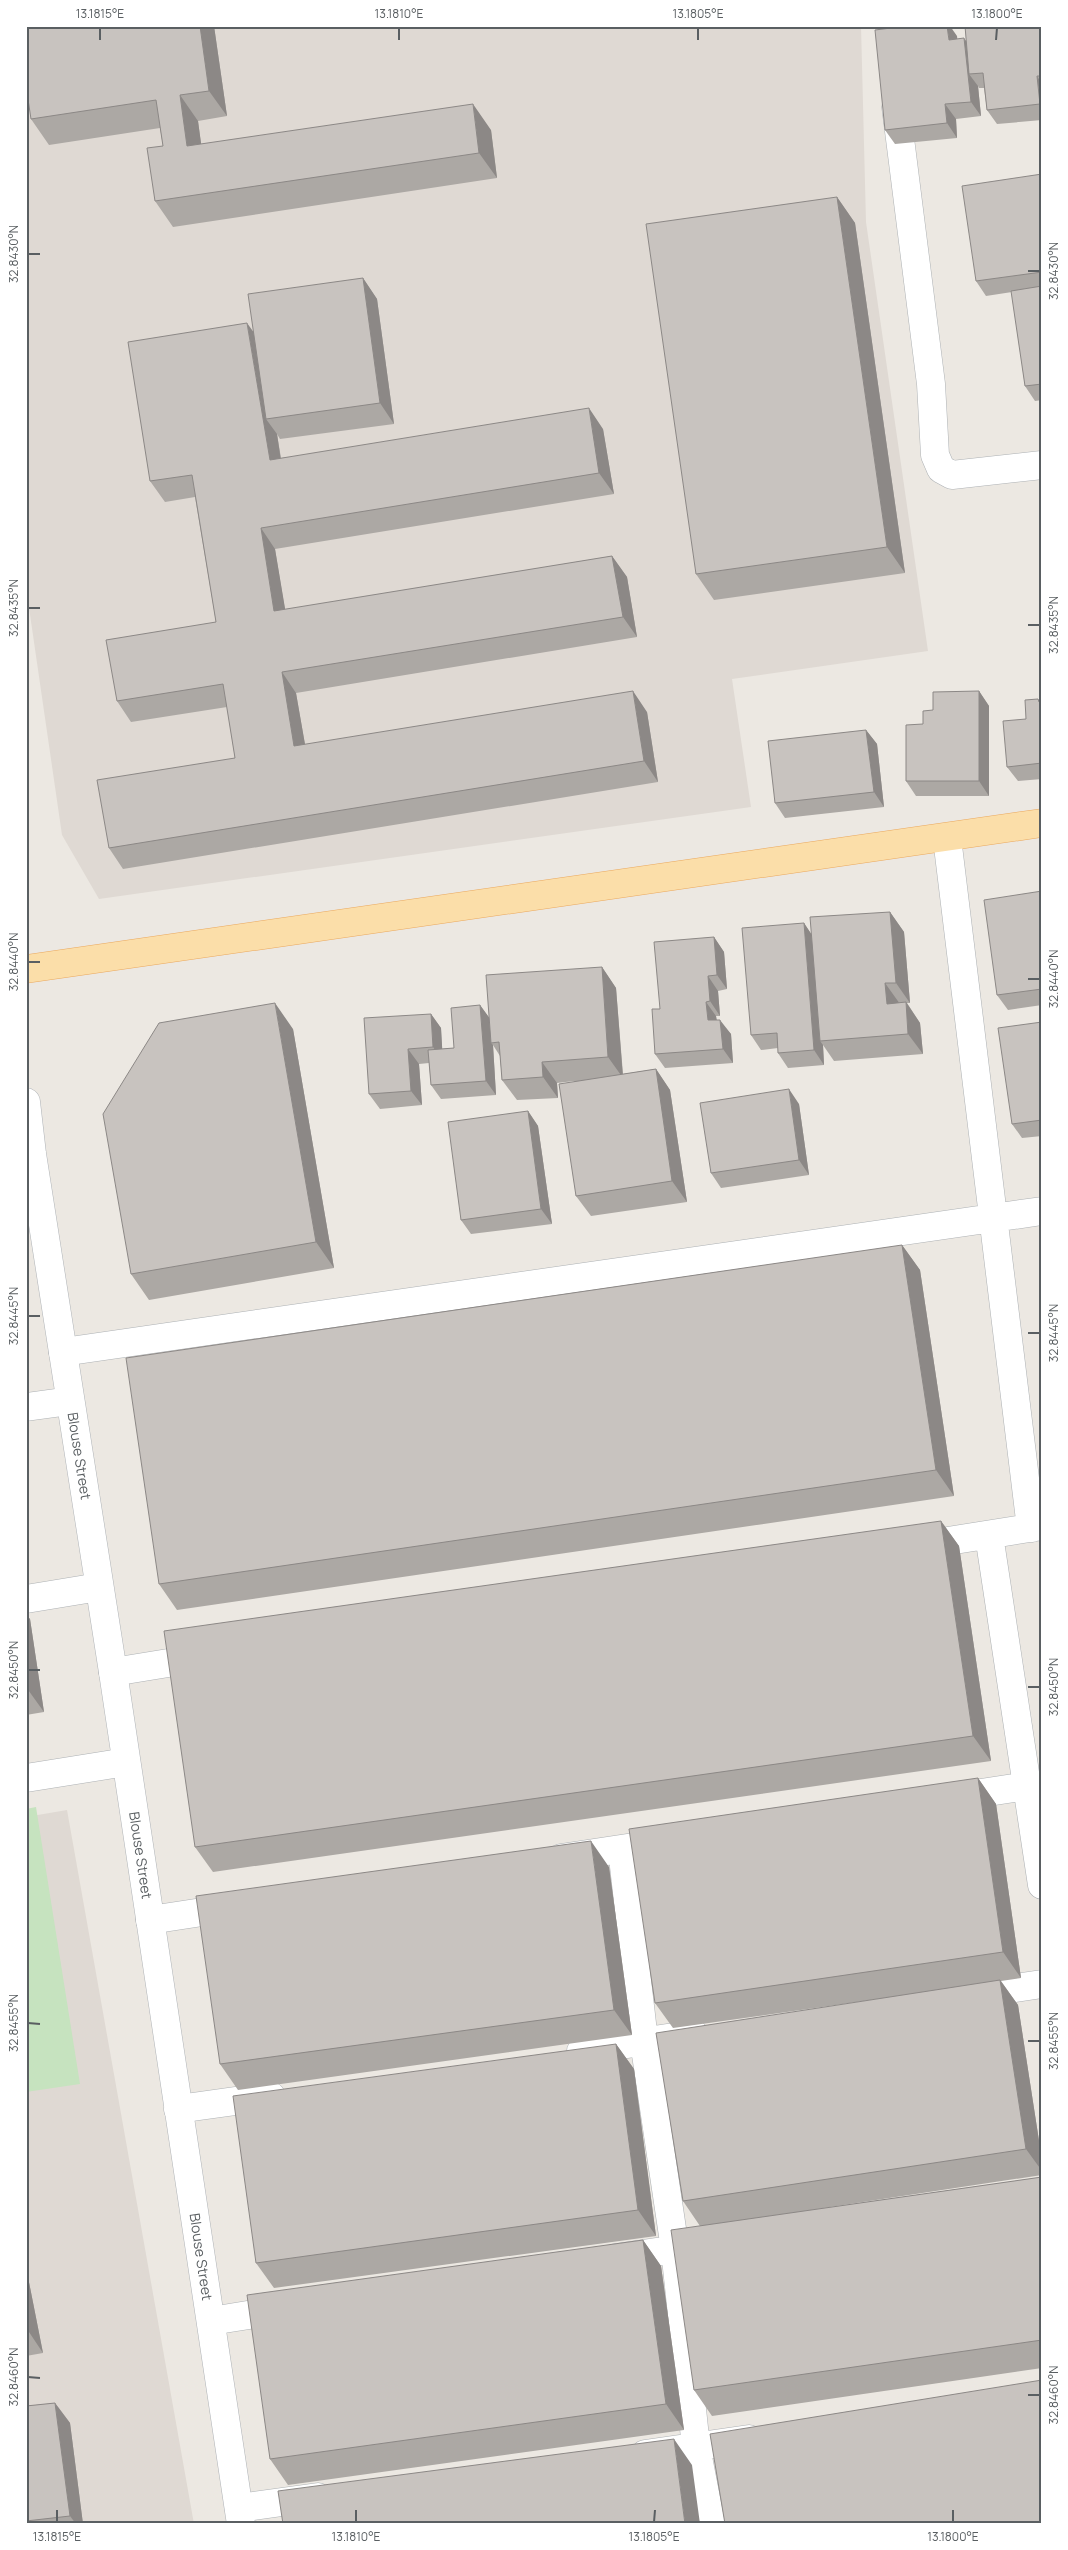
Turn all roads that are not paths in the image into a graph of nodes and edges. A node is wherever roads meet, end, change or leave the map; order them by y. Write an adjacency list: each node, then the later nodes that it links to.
1 (894, 84): 2 (street)
2 (1042, 465)
3 (1042, 823): 4 (main road)
4 (947, 838): 5 (main road); 9 (street)
5 (26, 969)
6 (26, 1102): 7 (street, Blouse Street)
7 (35, 1205): 10 (street, Blouse Street)
8 (1042, 1210): 9 (street)
9 (994, 1219): 10 (street); 13 (street)
10 (63, 1352): 11 (street, Blouse Street)
11 (70, 1401): 12 (street); 16 (street, Blouse Street)
12 (26, 1407)
13 (1037, 1527): 14 (street)
14 (990, 1535): 15 (street); 22 (street)
15 (891, 1550)
16 (99, 1587): 17 (street); 19 (street, Blouse Street)
17 (26, 1599)
18 (231, 1653): 19 (street)
19 (113, 1672): 20 (street, Blouse Street)
20 (126, 1762): 21 (street); 29 (street, Blouse Street)
21 (26, 1778)
22 (1027, 1786): 23 (street); 27 (street)
23 (928, 1802)
24 (692, 1838): 25 (street)
25 (622, 1849): 26 (street); 33 (street)
26 (534, 1862)
27 (1042, 1885)
28 (258, 1904): 29 (street)
29 (150, 1920): 36 (street, Blouse Street)
30 (1042, 1984): 31 (street)
31 (945, 1998)
32 (722, 2030): 33 (street)
33 (644, 2041): 34 (street); 38 (street)
34 (557, 2054)
35 (295, 2092): 36 (street)
36 (178, 2109): 41 (street, Blouse Street)
37 (733, 2240): 38 (street)
38 (675, 2249): 39 (street); 43 (street)
39 (586, 2262)
40 (310, 2306): 41 (street)
41 (211, 2321): 46 (street, Blouse Street)
42 (775, 2435): 43 (street)
43 (696, 2447): 44 (street); 47 (street)
44 (618, 2458)
45 (346, 2494): 46 (street)
46 (240, 2516)
47 (711, 2524)

